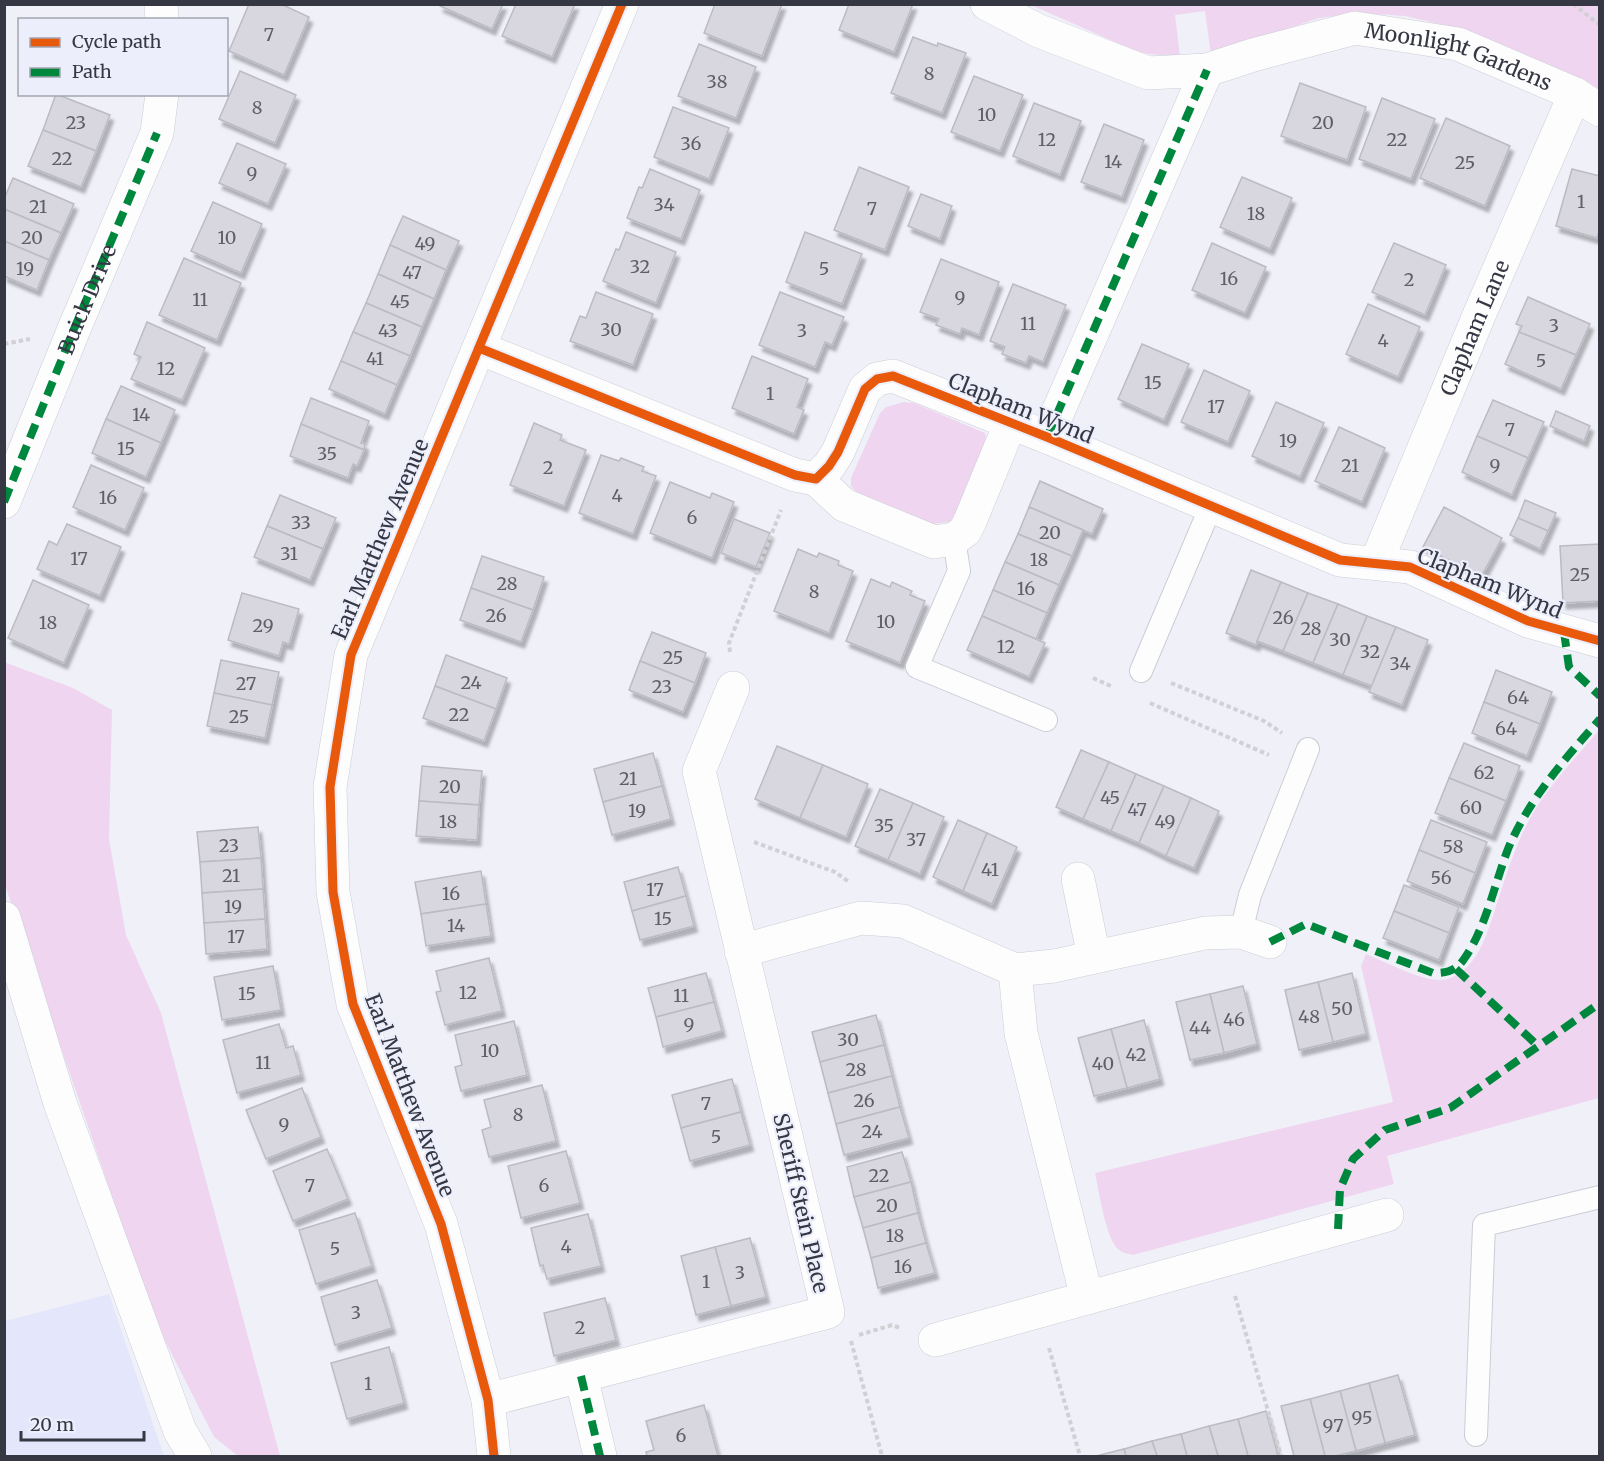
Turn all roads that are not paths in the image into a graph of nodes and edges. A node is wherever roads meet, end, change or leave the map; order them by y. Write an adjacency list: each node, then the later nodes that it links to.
1 (622, 4): 6 (street, Earl Matthew Avenue)
2 (987, 4): 3 (street, Moonlight Gardens)
3 (1207, 70): 5 (street, Moonlight Gardens); 8 (street)
4 (162, 96): 10 (street, Buick Drive)
5 (1587, 102): 13 (street, Clapham Lane)
6 (479, 348): 9 (street); 30 (street, Earl Matthew Avenue)
7 (1010, 424): 8 (street, Clapham Wynd); 9 (street, Clapham Wynd); 12 (street, Clapham Wynd)
8 (1047, 437): 11 (street, Clapham Wynd)
9 (806, 477): 12 (street)
10 (4, 502)
11 (1211, 506): 13 (street, Clapham Wynd); 15 (lane)
12 (954, 539): 17 (lane)
13 (1376, 563): 14 (street, Clapham Wynd)
14 (1599, 641)
15 (1141, 670)
16 (733, 688): 22 (street, Sheriff Stein Place)
17 (1046, 720)
18 (1304, 759): 21 (lane)
19 (1078, 879): 23 (street)
20 (4, 918): 32 (street)
21 (1256, 937): 23 (street)
22 (741, 951): 24 (street); 29 (street, Sheriff Stein Place)
23 (1094, 957): 24 (street)
24 (1015, 970): 27 (street)
25 (1599, 1197): 31 (lane)
26 (1387, 1215): 27 (street)
27 (1087, 1298): 28 (street)
28 (935, 1340)
29 (581, 1376): 30 (street, Sheriff Stein Place); 34 (street)
30 (488, 1400): 33 (street, Earl Matthew Avenue)
31 (1476, 1436)
32 (195, 1456)
33 (494, 1456)
34 (600, 1456)

